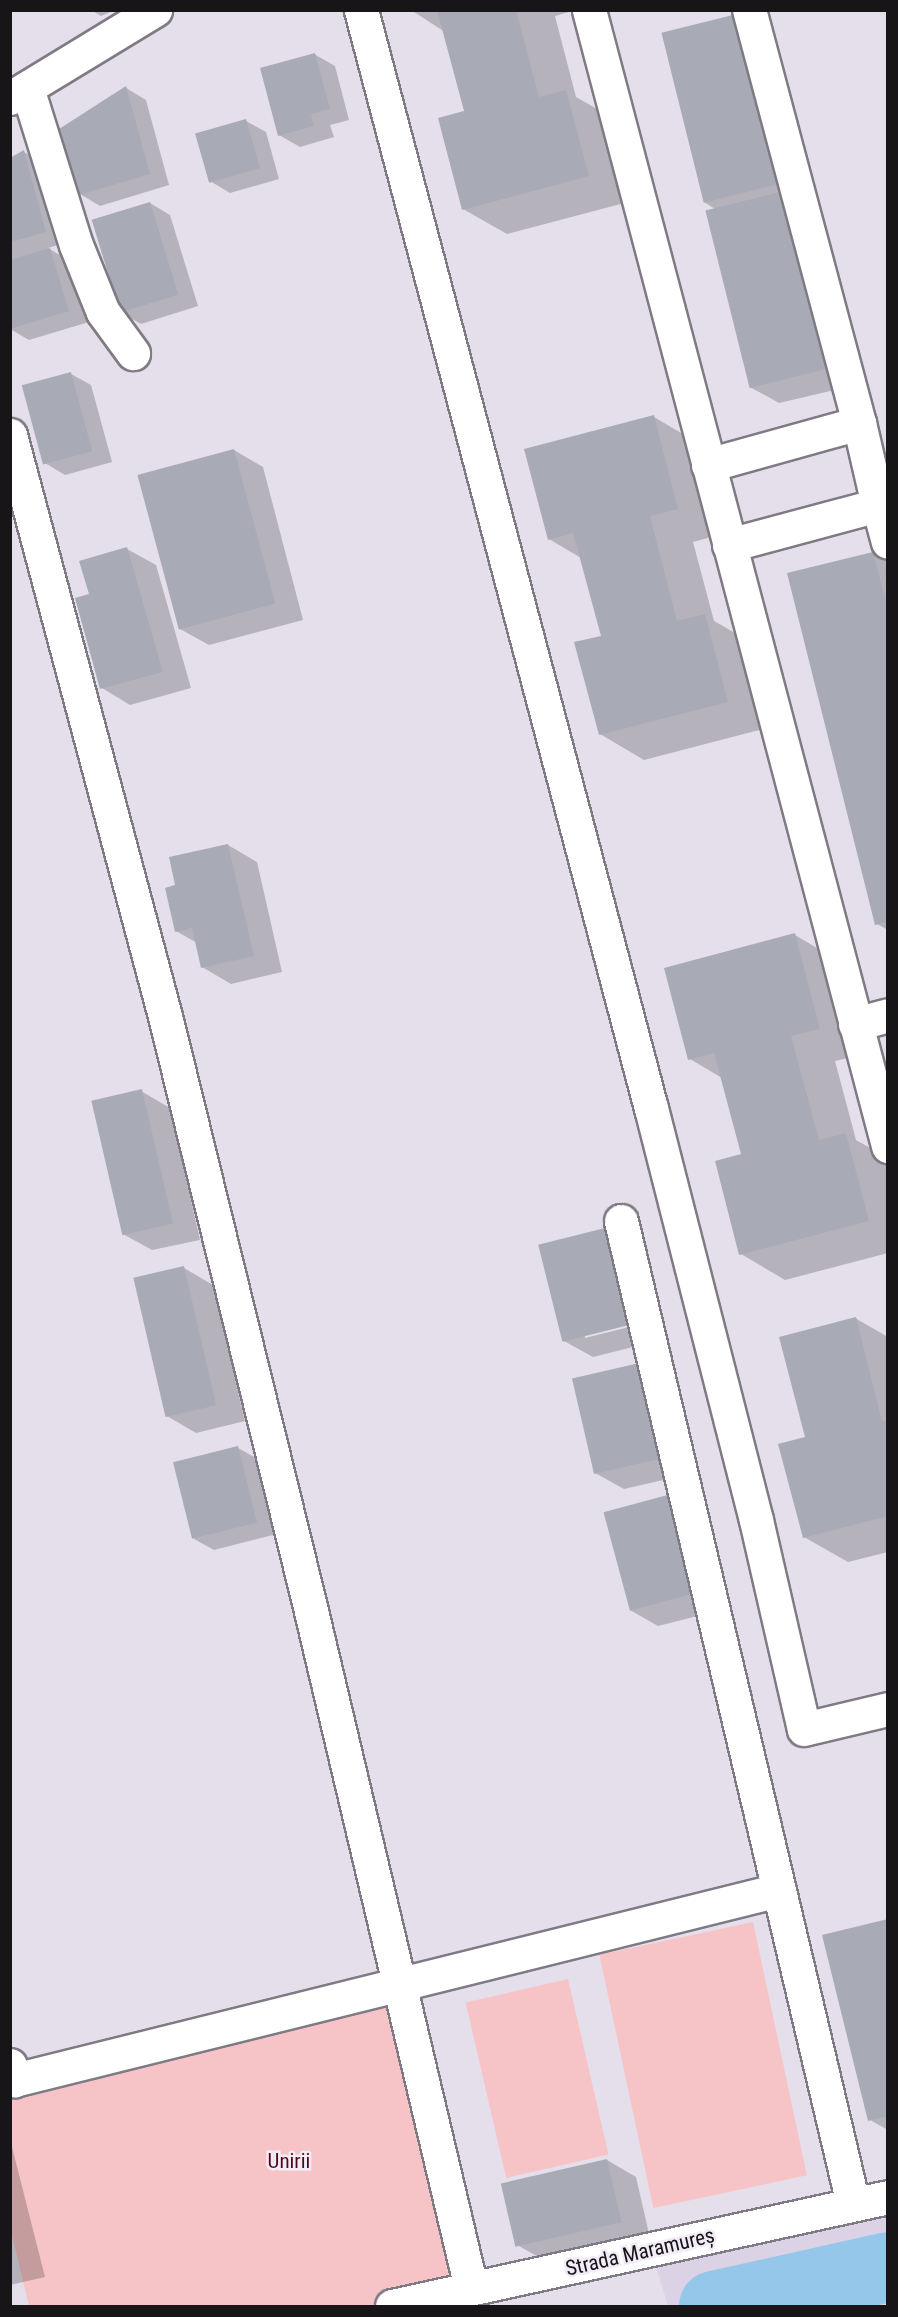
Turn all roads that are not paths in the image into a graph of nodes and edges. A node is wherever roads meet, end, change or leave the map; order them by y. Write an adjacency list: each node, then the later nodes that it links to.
1 (154, 10): 5 (street)
2 (361, 10): 17 (street)
3 (589, 10): 9 (street)
4 (749, 10): 7 (street)
5 (19, 93): 6 (street)
6 (133, 353)
7 (859, 423): 9 (street); 10 (street)
8 (10, 435): 19 (street)
9 (708, 465): 12 (street)
10 (878, 505): 11 (street); 12 (street)
11 (888, 542)
12 (729, 545): 14 (street)
13 (888, 1015): 14 (street)
14 (855, 1024): 15 (street)
15 (888, 1146)
16 (621, 1221): 18 (street)
17 (888, 1709)
18 (779, 1890): 19 (street); 22 (street)
19 (400, 1982): 20 (street); 23 (street)
20 (10, 2065)
21 (888, 2197): 22 (street, Strada Maramureș)
22 (853, 2205): 24 (street, Strada Maramureș)
23 (471, 2288): 24 (street, Strada Maramureș); 25 (street, Strada Maramureș)
24 (519, 2290)
25 (392, 2307)

